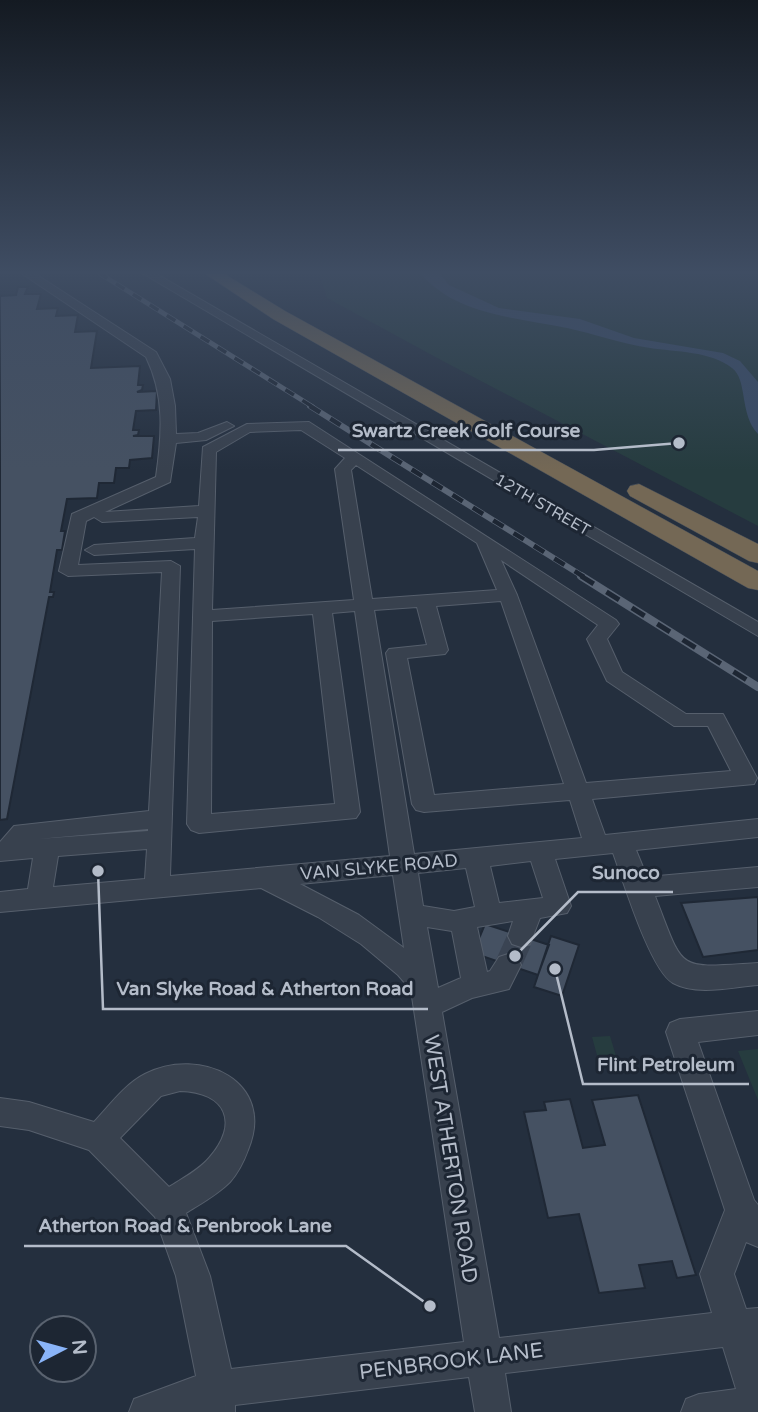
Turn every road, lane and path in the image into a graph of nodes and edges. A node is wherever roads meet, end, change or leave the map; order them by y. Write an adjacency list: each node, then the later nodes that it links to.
1 (127, 339): 6 (street)
2 (261, 339): 20 (street, 12TH STREET)
3 (322, 339): 14 (highway)
4 (357, 339): 13 (highway)
5 (282, 412): 6 (street)
6 (169, 439): 23 (street)
7 (354, 458): 8 (street); 10 (street); 17 (street, WEST ATHERTON ROAD)
8 (207, 511): 9 (street); 11 (street)
9 (102, 517)
10 (484, 540): 15 (street); 21 (street)
11 (204, 543): 12 (street); 19 (street)
12 (94, 550)
13 (758, 555)
14 (758, 582)
15 (508, 595): 16 (street); 21 (street)
16 (425, 601): 17 (street); 21 (street)
17 (363, 605): 18 (street); 29 (street, WEST ATHERTON ROAD)
18 (322, 608): 19 (street); 19 (street)
19 (203, 616)
20 (758, 630)
21 (577, 792): 24 (street)
22 (758, 828): 24 (street, VAN SLYKE ROAD)
23 (159, 829): 25 (street); 26 (street); 32 (street)
24 (609, 844): 27 (street, VAN SLYKE ROAD); 33 (street)
25 (47, 848): 26 (street); 34 (street)
26 (3, 851)
27 (540, 851): 28 (street, VAN SLYKE ROAD); 36 (street)
28 (476, 858): 29 (street, VAN SLYKE ROAD); 38 (street)
29 (403, 864): 30 (street, VAN SLYKE ROAD); 37 (street, WEST ATHERTON ROAD)
30 (262, 877): 32 (street, VAN SLYKE ROAD); 44 (street)
31 (758, 877): 33 (street)
32 (157, 888): 34 (street, VAN SLYKE ROAD)
33 (639, 888): 42 (street)
34 (39, 898): 35 (street, VAN SLYKE ROAD)
35 (0, 902)
36 (531, 909): 38 (street); 40 (street)
37 (411, 914): 39 (street); 44 (street, WEST ATHERTON ROAD)
38 (489, 914): 39 (street)
39 (463, 920): 43 (street)
40 (521, 936)
41 (508, 965): 43 (street)
42 (758, 974)
43 (476, 986): 44 (street)
44 (424, 995): 51 (street, WEST ATHERTON ROAD)
45 (758, 1023): 49 (street)
46 (0, 1112): 47 (street)
47 (99, 1138): 48 (street); 48 (street)
48 (167, 1207): 52 (street)
49 (749, 1221): 50 (street)
50 (746, 1327): 51 (street, PENBROOK LANE); 53 (street)
51 (484, 1356): 52 (street, PENBROOK LANE); 55 (street, WEST ATHERTON ROAD)
52 (217, 1400): 54 (street, PENBROOK LANE)
53 (758, 1403): 56 (street)
54 (147, 1412)
55 (492, 1412)
56 (699, 1412)

